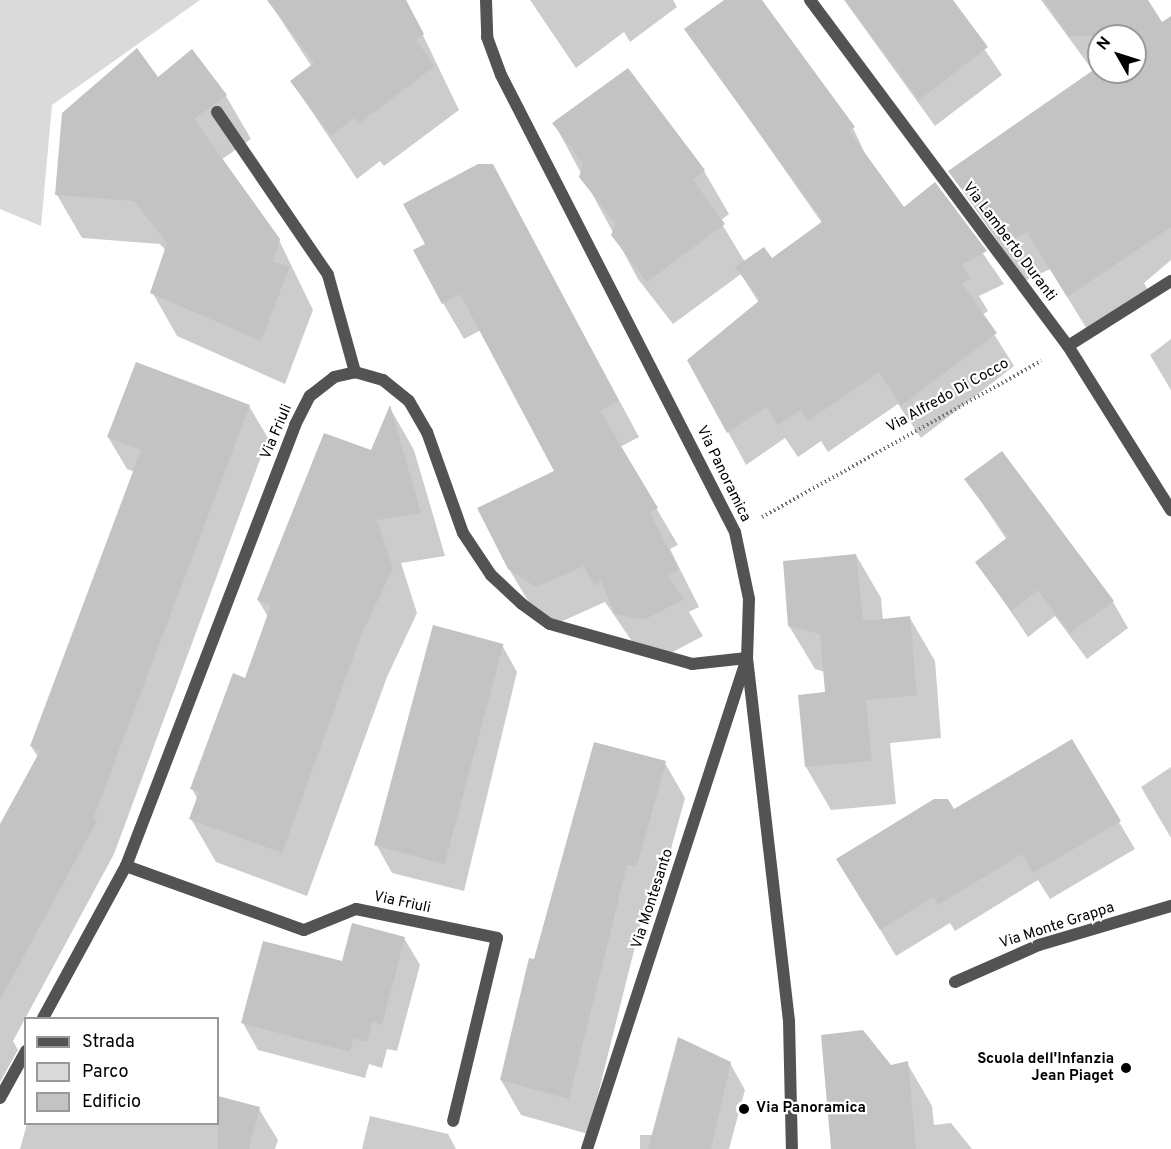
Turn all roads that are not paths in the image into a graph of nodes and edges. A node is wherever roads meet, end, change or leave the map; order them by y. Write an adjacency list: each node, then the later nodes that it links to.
1 (486, 0): 8 (street, Via Panoramica)
2 (810, 0): 5 (street, Via Lamberto Duranti)
3 (217, 112): 6 (street)
4 (1171, 281): 5 (street)
5 (1068, 346): 7 (street, Via Lamberto Duranti)
6 (356, 372): 8 (street); 9 (street, Via Friuli)
7 (1171, 510)
8 (747, 658): 16 (street, Via Montesanto); 17 (street, Via Panoramica)
9 (126, 866): 12 (street, Via Friuli); 15 (street, Via Friuli)
10 (1171, 906): 11 (street, Via Monte Grappa)
11 (954, 982)
12 (44, 1017)
13 (24, 1055): 14 (street)
14 (0, 1098)
15 (453, 1121)
16 (587, 1149)
17 (792, 1149)

